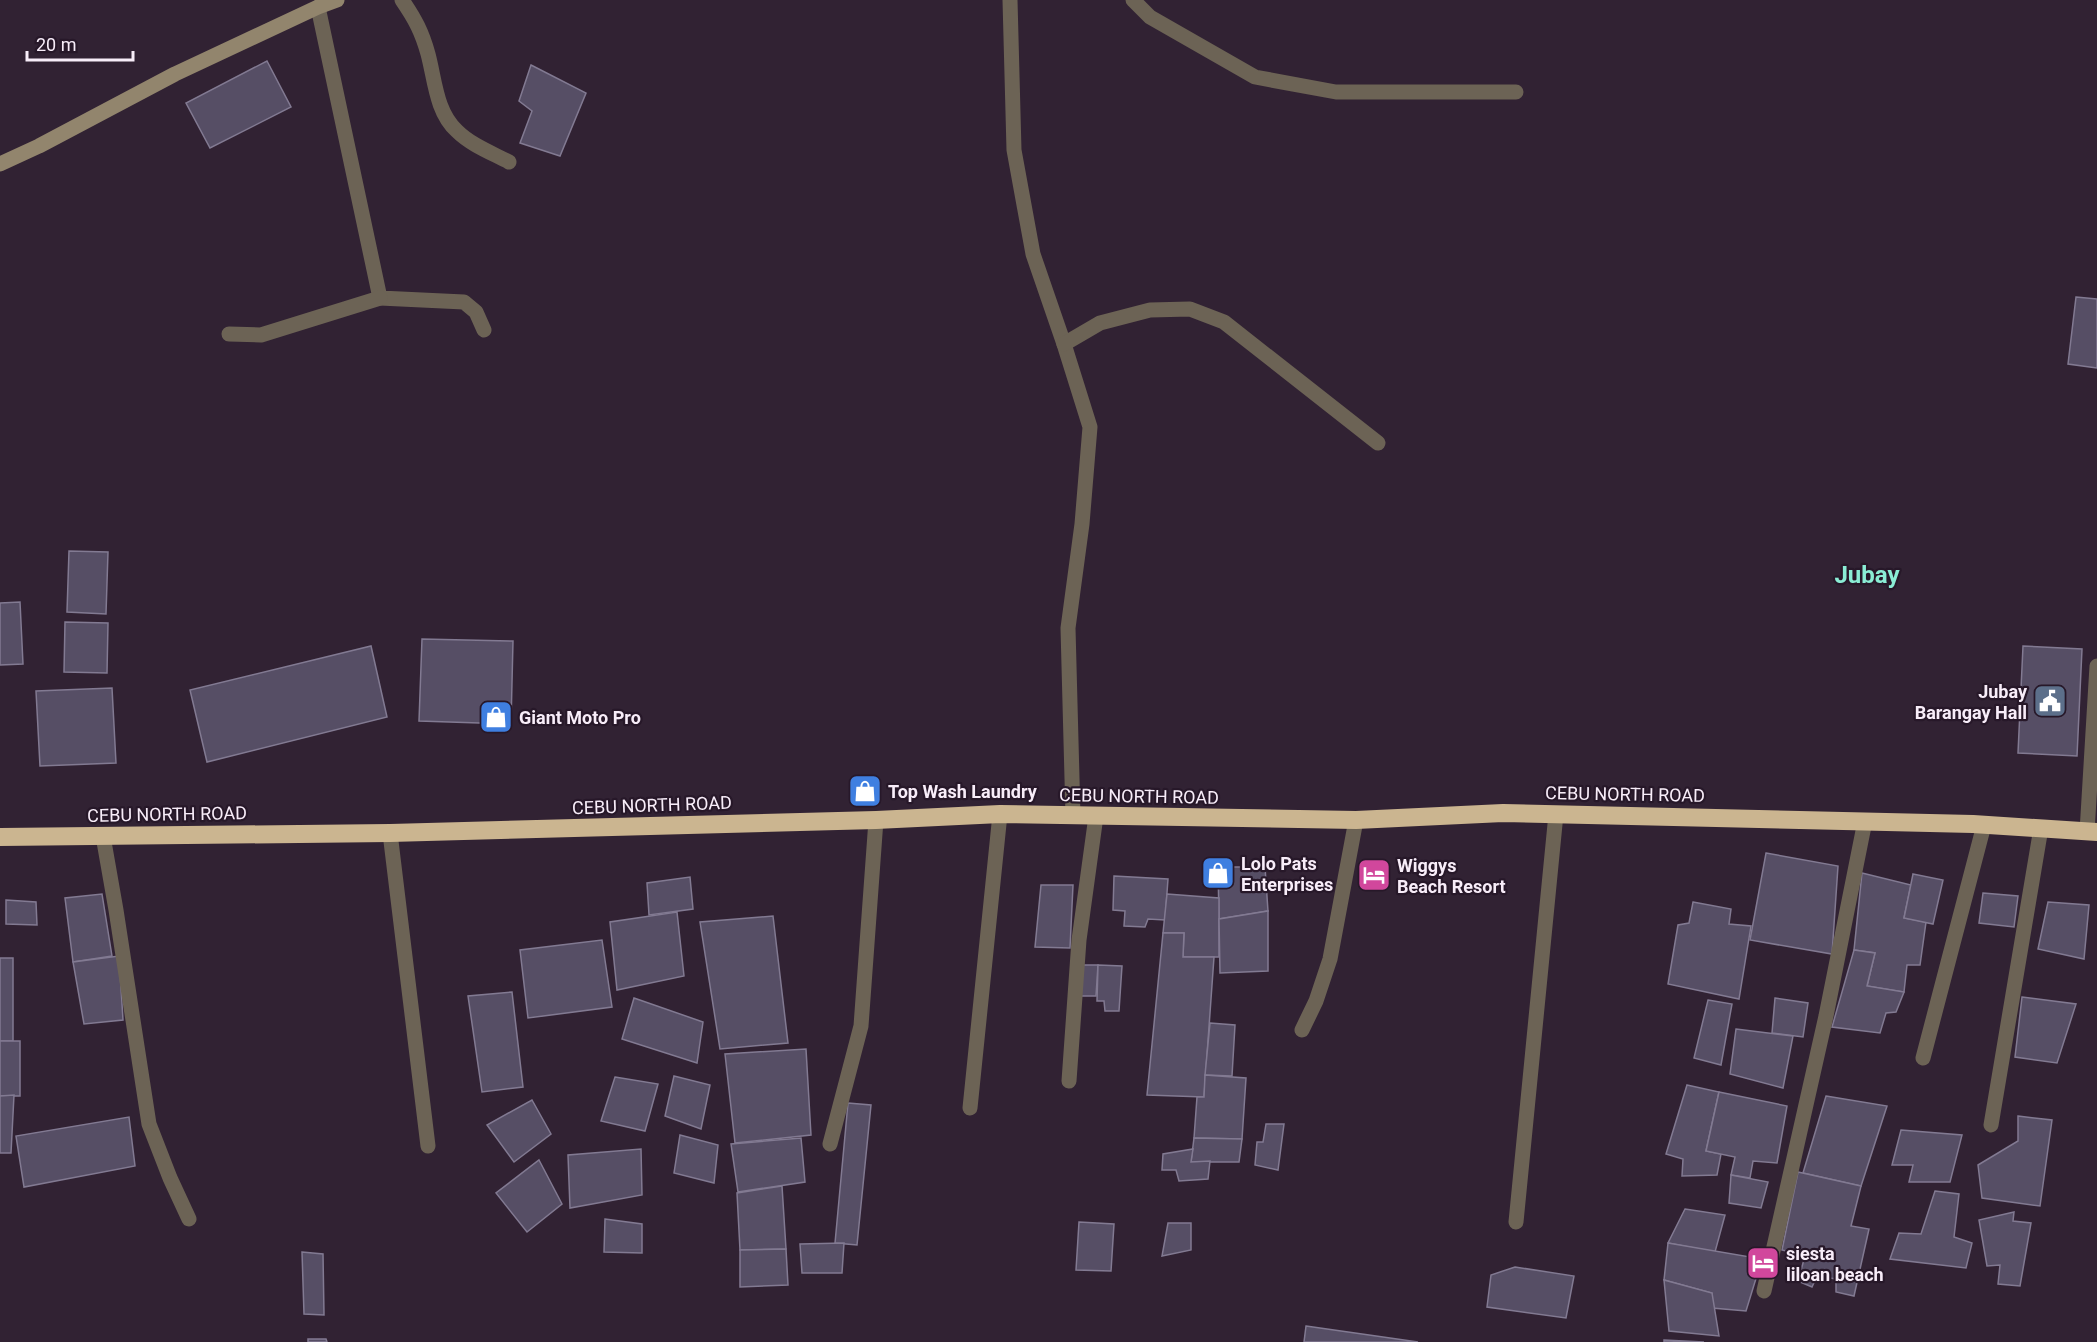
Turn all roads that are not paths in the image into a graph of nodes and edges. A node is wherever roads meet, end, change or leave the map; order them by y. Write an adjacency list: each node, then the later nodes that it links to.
1 (337, 0): 5 (street)
2 (402, 0): 7 (street)
3 (1010, 0): 12 (street)
4 (1133, 0): 6 (street)
5 (318, 7): 8 (street); 9 (street)
6 (1516, 92)
7 (509, 162)
8 (0, 164)
9 (380, 298): 10 (street); 11 (street)
10 (484, 330)
11 (229, 334)
12 (1064, 344): 13 (street); 17 (street)
13 (1378, 443)
14 (2097, 666): 24 (street)
15 (1000, 814): 17 (highway, CEBU NORTH ROAD); 19 (highway, CEBU NORTH ROAD); 31 (street)
16 (1556, 814): 20 (highway, CEBU NORTH ROAD); 21 (highway, CEBU NORTH ROAD); 36 (street)
17 (1073, 816): 18 (highway, CEBU NORTH ROAD)
18 (1096, 816): 20 (highway, CEBU NORTH ROAD); 30 (street)
19 (876, 820): 25 (highway, CEBU NORTH ROAD); 33 (street)
20 (1356, 820): 28 (street)
21 (1865, 821): 22 (highway, CEBU NORTH ROAD); 37 (street)
22 (1984, 825): 23 (highway, CEBU NORTH ROAD); 29 (street)
23 (2041, 828): 24 (highway, CEBU NORTH ROAD); 32 (street)
24 (2092, 832)
25 (390, 833): 26 (highway, CEBU NORTH ROAD); 34 (street)
26 (103, 836): 27 (highway, CEBU NORTH ROAD); 35 (street)
27 (0, 837)
28 (1302, 1030)
29 (1923, 1058)
30 (1070, 1081)
31 (970, 1108)
32 (1991, 1125)
33 (830, 1144)
34 (428, 1146)
35 (189, 1219)
36 (1516, 1222)
37 (1764, 1292)

